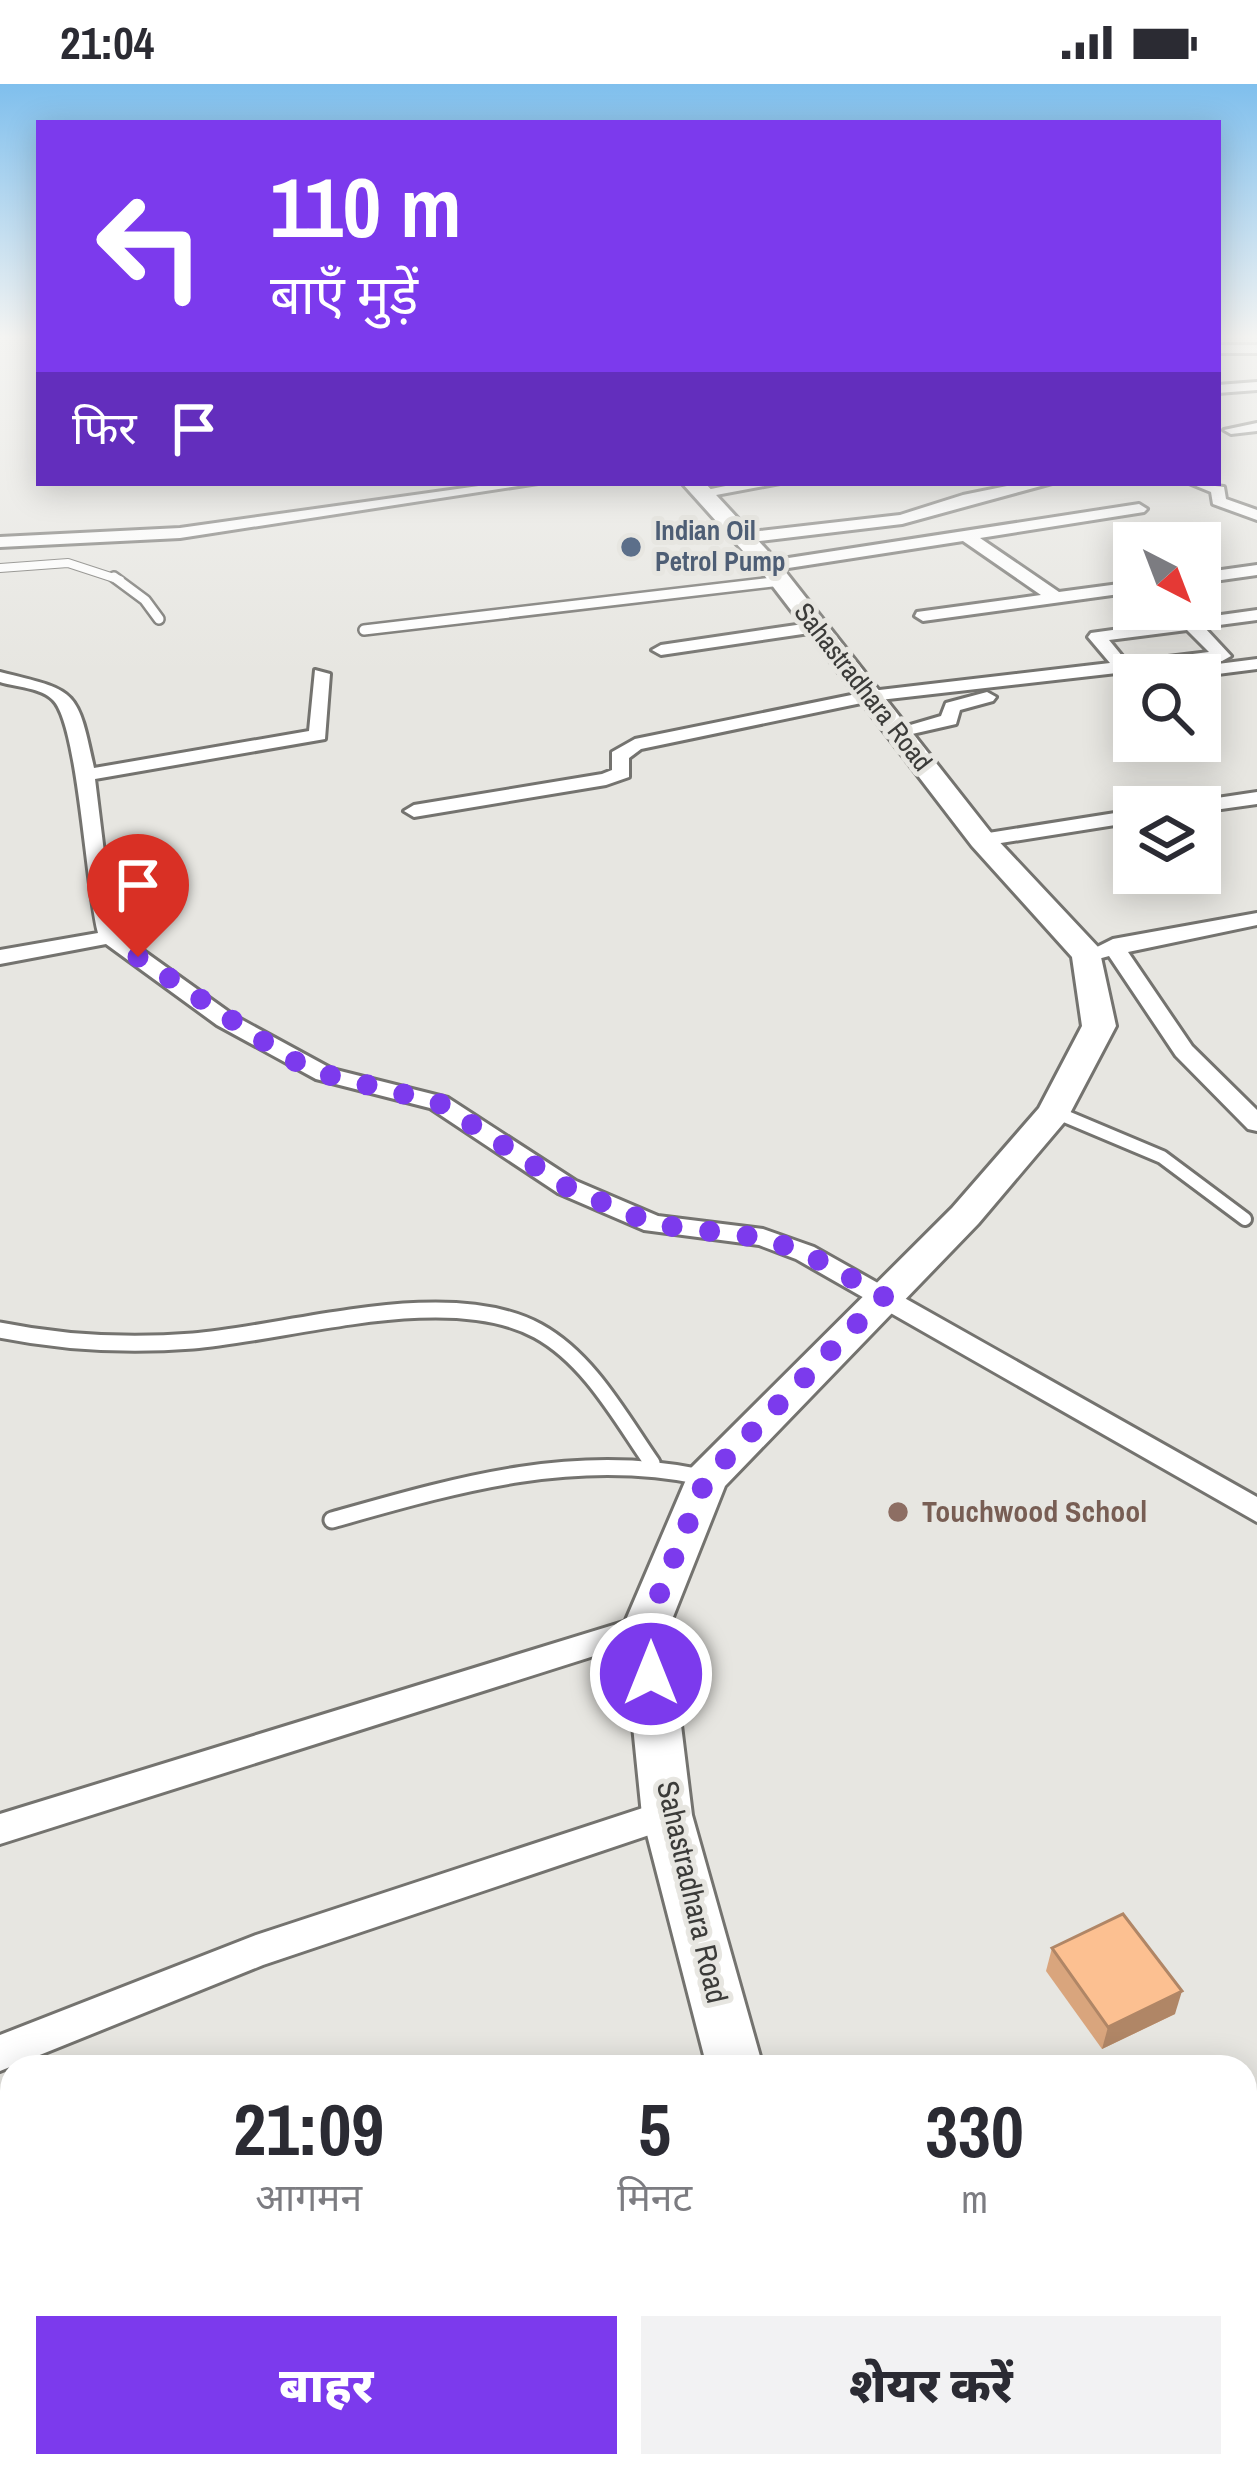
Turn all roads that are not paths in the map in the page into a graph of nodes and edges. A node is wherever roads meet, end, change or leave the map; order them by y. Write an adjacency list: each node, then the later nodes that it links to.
1 (510, 486): 9 (street)
2 (727, 486): 5 (street)
3 (1030, 486): 10 (street)
4 (1214, 486): 7 (street)
5 (697, 488): 10 (main road, Sahastradhara Road)
6 (1139, 509): 8 (street)
7 (1257, 515)
8 (968, 536): 10 (street); 15 (street)
9 (0, 542)
10 (764, 562): 20 (main road, Sahastradhara Road); 21 (lane)
11 (0, 568): 18 (lane)
12 (1257, 570): 13 (street)
13 (1221, 575)
14 (1113, 590): 15 (street)
15 (1056, 598): 17 (street)
16 (1257, 615): 19 (street)
17 (923, 616)
18 (159, 619)
19 (1221, 619)
20 (817, 627): 24 (street); 33 (main road, Sahastradhara Road)
21 (364, 630)
22 (1144, 630): 26 (street)
23 (1197, 630): 25 (street)
24 (661, 650)
25 (1220, 654)
26 (1113, 656)
27 (1257, 664): 28 (street)
28 (1221, 669)
29 (321, 674): 35 (street)
30 (1113, 675): 33 (street)
31 (1113, 676): 34 (street)
32 (0, 677): 35 (street)
33 (871, 696): 34 (main road, Sahastradhara Road); 38 (street)
34 (898, 731): 40 (main road, Sahastradhara Road)
35 (85, 775): 42 (street)
36 (1257, 798): 37 (street)
37 (1221, 803)
38 (414, 811)
39 (1113, 819): 40 (street)
40 (982, 840): 43 (main road, Sahastradhara Road)
41 (1257, 919): 43 (street)
42 (110, 937): 44 (street); 48 (street)
43 (1101, 951): 45 (main road, Sahastradhara Road); 46 (street)
44 (0, 957)
45 (1055, 1112): 47 (lane); 48 (main road, Sahastradhara Road)
46 (1257, 1124)
47 (1246, 1219)
48 (884, 1296): 51 (main road, Sahastradhara Road); 52 (street)
49 (0, 1330): 50 (lane)
50 (652, 1463): 51 (lane); 53 (lane)
51 (706, 1479): 54 (main road, Sahastradhara Road)
52 (1257, 1511)
53 (332, 1520)
54 (646, 1627): 55 (main road, Sahastradhara Road); 56 (street)
55 (667, 1815): 57 (street); 58 (main road, Sahastradhara Road)
56 (0, 1829)
57 (0, 2053)
58 (726, 2055)

